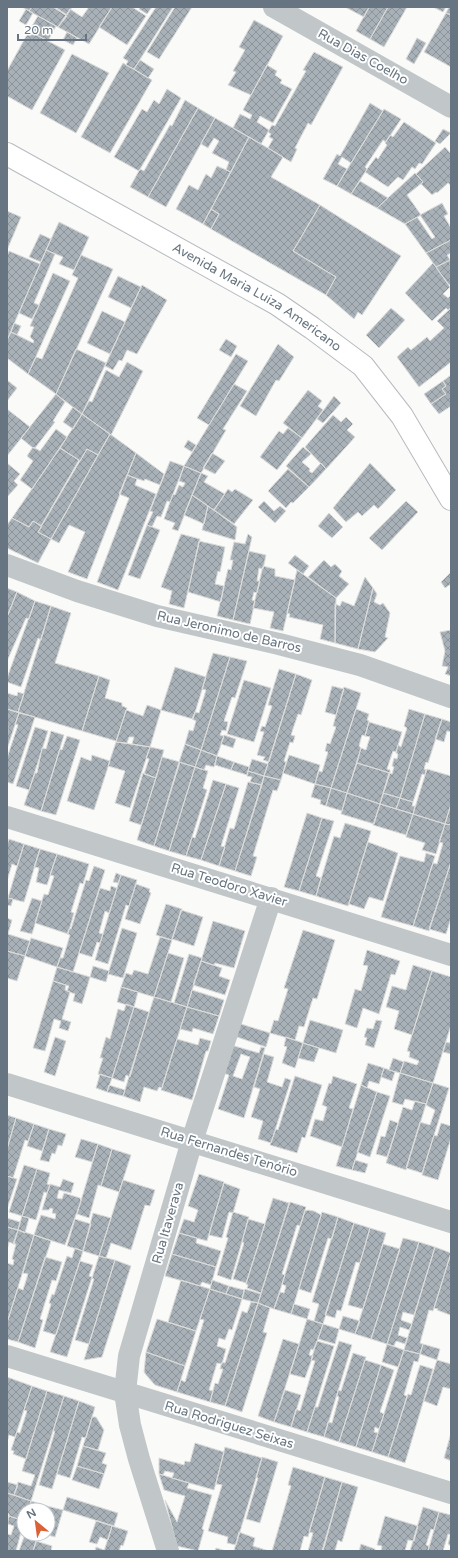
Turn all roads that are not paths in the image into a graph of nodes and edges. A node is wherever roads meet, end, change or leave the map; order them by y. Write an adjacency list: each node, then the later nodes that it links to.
1 (274, 7): 2 (street, Rua Dias Coelho)
2 (451, 107)
3 (7, 154): 4 (main road, Avenida Maria Luiza Americano)
4 (451, 499)
5 (7, 565): 6 (street, Rua Jeronimo de Barros)
6 (451, 697)
7 (7, 817): 8 (street, Rua Teodoro Xavier)
8 (271, 898): 9 (street, Rua Teodoro Xavier); 11 (street, Rua Itaverava)
9 (451, 955)
10 (7, 1084): 11 (street, Rua Fernandes Tenório)
11 (192, 1141): 12 (street, Rua Fernandes Tenório); 14 (street, Rua Itaverava)
12 (451, 1222)
13 (7, 1356): 14 (street, Rua Rodriguez Seixas)
14 (125, 1392): 15 (street, Rua Rodriguez Seixas); 16 (street, Rua Itaverava)
15 (451, 1493)
16 (168, 1551)

